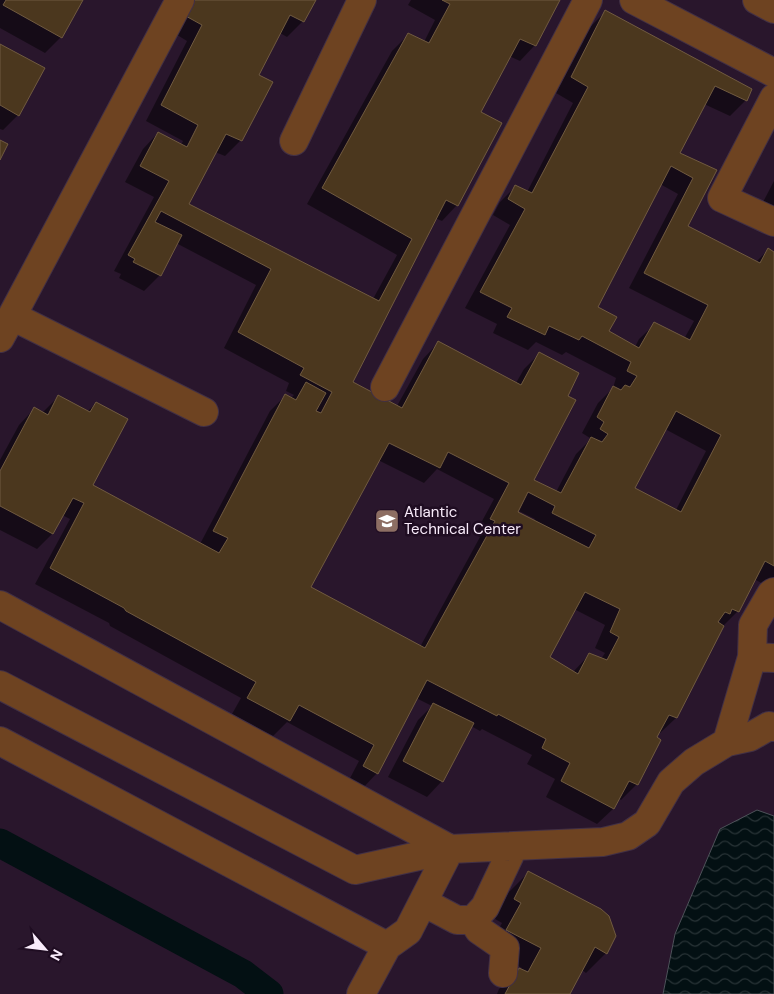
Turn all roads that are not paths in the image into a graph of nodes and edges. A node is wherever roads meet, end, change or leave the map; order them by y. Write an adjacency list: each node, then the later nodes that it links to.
1 (180, 0): 11 (lane)
2 (362, 0): 9 (lane)
3 (588, 0): 12 (lane)
4 (634, 0): 7 (lane)
5 (757, 0): 6 (lane)
6 (774, 9)
7 (774, 73)
8 (774, 98): 10 (lane)
9 (294, 141)
10 (774, 222)
11 (6, 327): 13 (lane)
12 (385, 387)
13 (204, 412)
14 (774, 592): 16 (lane)
15 (0, 604): 22 (lane)
16 (763, 657): 18 (lane)
17 (0, 685): 22 (lane)
18 (750, 735): 20 (lane); 21 (lane)
19 (0, 741): 25 (lane)
20 (774, 749)
21 (514, 846): 22 (lane); 24 (lane)
22 (450, 849): 23 (lane)
23 (423, 902): 24 (lane); 25 (lane)
24 (472, 920): 26 (lane)
25 (387, 946): 27 (lane)
26 (503, 973)
27 (361, 994)

